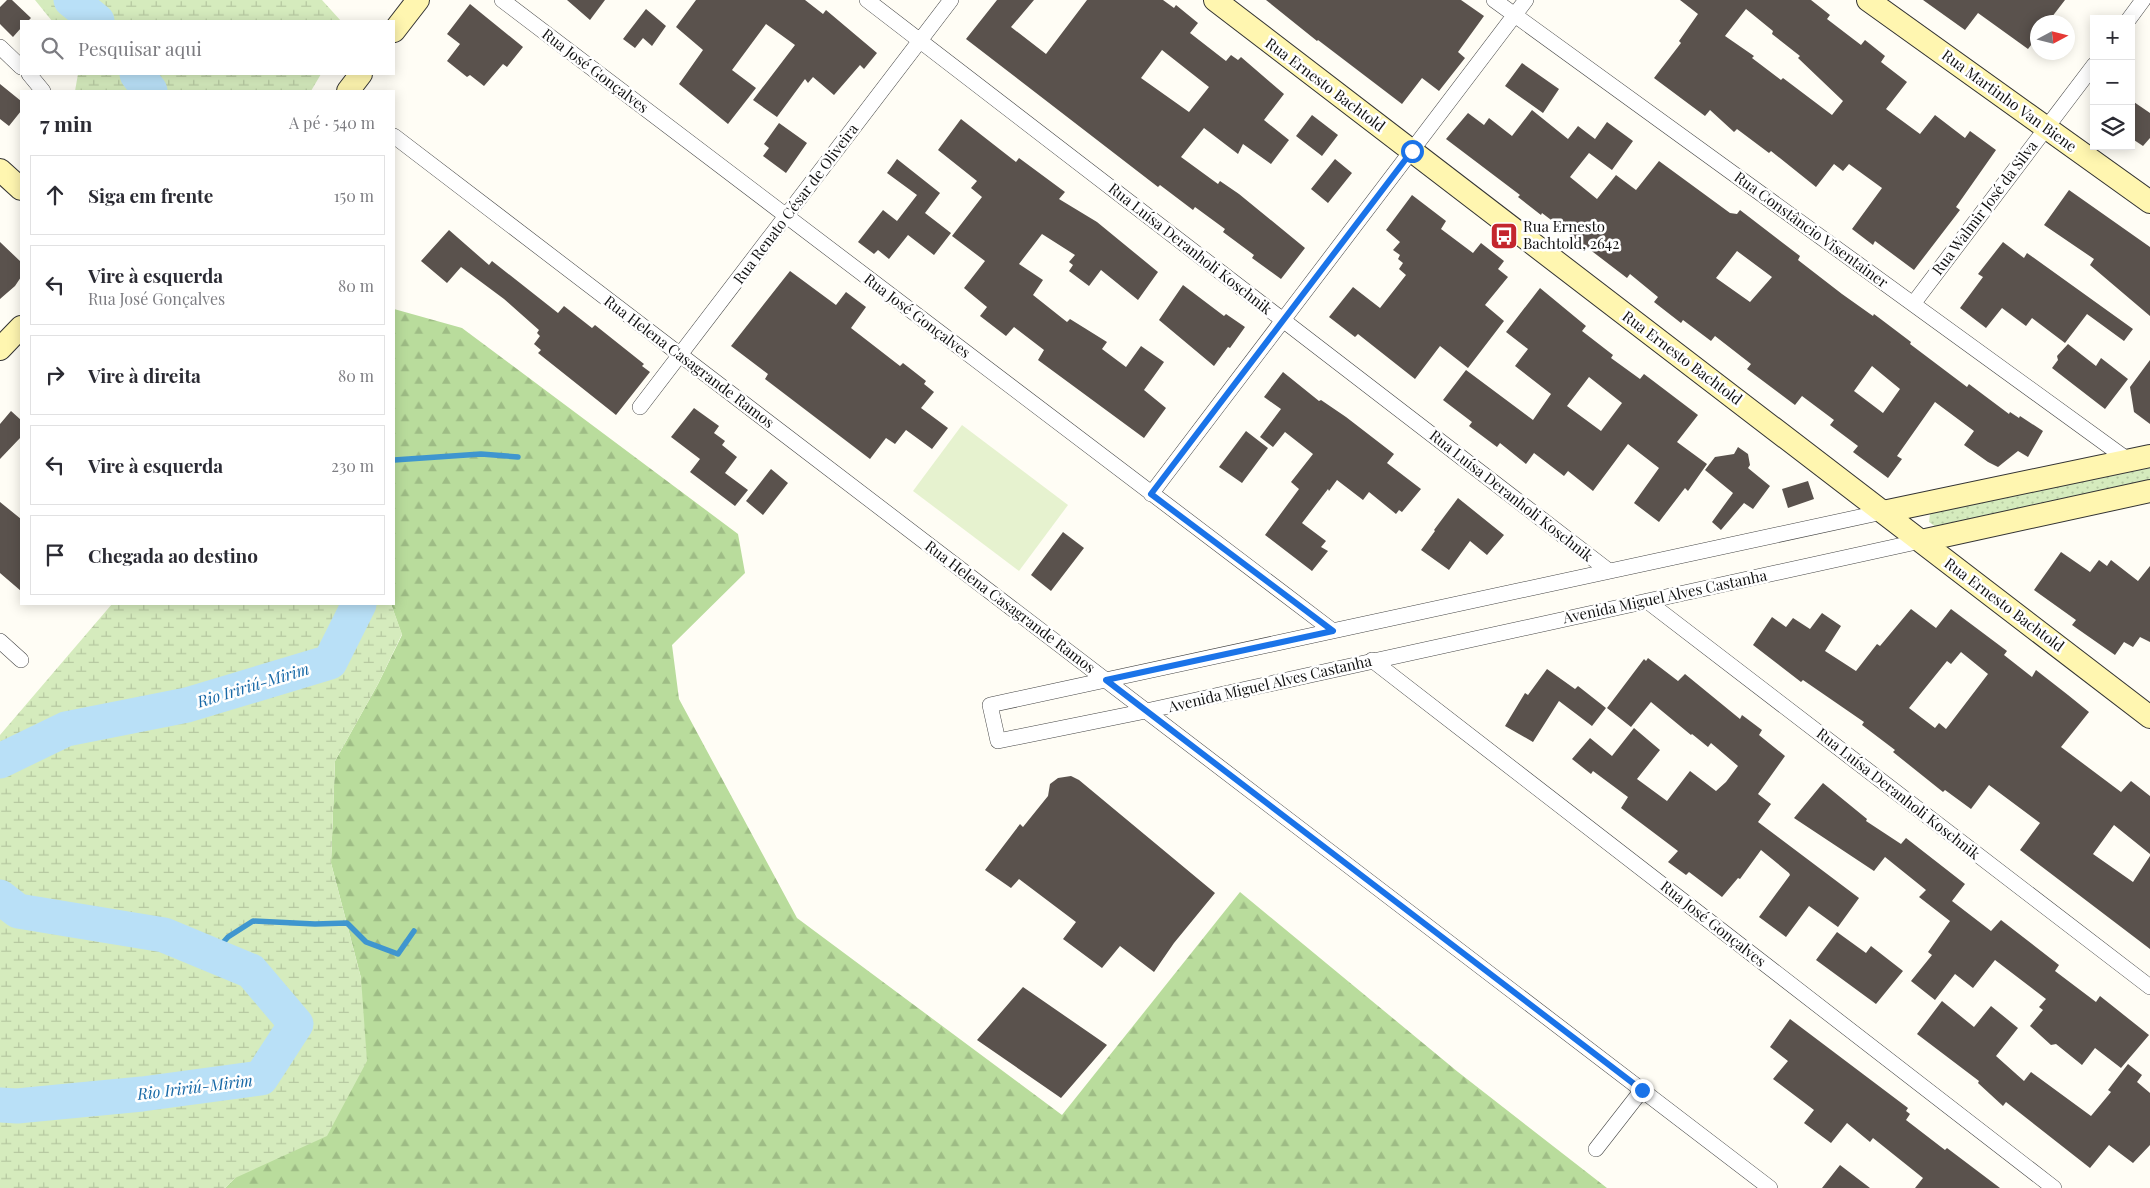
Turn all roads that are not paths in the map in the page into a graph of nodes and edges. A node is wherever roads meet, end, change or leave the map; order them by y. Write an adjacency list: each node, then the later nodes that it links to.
1 (418, 0): 12 (street)
2 (502, 0): 27 (street, Rua José Gonçalves)
3 (867, 0): 13 (street, Rua Luísa Deranholi Koschnik)
4 (951, 0): 13 (street, Rua Renato César de Oliveira)
5 (1215, 0): 23 (street, Rua Ernesto Bachtold)
6 (1494, 0): 10 (street, Rua Constâncio Visentainer)
7 (1526, 0): 10 (street)
8 (1868, 0): 21 (street, Rua Martinho Van Biene)
9 (2143, 0): 11 (street)
10 (1515, 15): 23 (street); 28 (street, Rua Constâncio Visentainer)
11 (2132, 15)
12 (395, 30)
13 (920, 41): 27 (street, Rua Renato César de Oliveira); 29 (street, Rua Luísa Deranholi Koschnik)
14 (0, 47): 15 (street)
15 (20, 66)
16 (2090, 70): 21 (street, Rua Walmir José da Silva)
17 (30, 75): 19 (street)
18 (360, 75): 20 (street)
19 (42, 90)
20 (349, 90)
21 (2046, 128): 26 (street, Rua Martinho Van Biene); 28 (street, Rua Walmir José da Silva)
22 (395, 137): 32 (street, Rua Helena Casagrande Ramos)
23 (1412, 151): 29 (street); 38 (street, Rua Ernesto Bachtold)
24 (0, 170): 25 (street)
25 (20, 188)
26 (2150, 202)
27 (786, 216): 32 (street, Rua Renato César de Oliveira); 37 (street, Rua José Gonçalves)
28 (1913, 304): 35 (street, Rua Constâncio Visentainer)
29 (1283, 320): 37 (street); 40 (street, Rua Luísa Deranholi Koschnik)
30 (20, 328): 31 (street)
31 (0, 349)
32 (680, 355): 33 (street, Rua Renato César de Oliveira); 46 (street, Rua Helena Casagrande Ramos)
33 (640, 407)
34 (2150, 456): 35 (street, Avenida Miguel Alves Castanha)
35 (2128, 460): 38 (street, Avenida Miguel Alves Castanha)
36 (2150, 491): 39 (street, Avenida Miguel Alves Castanha)
37 (1151, 494): 42 (street, Rua José Gonçalves)
38 (1884, 512): 39 (street, Rua Ernesto Bachtold); 40 (street, Avenida Miguel Alves Castanha)
39 (1921, 541): 41 (street, Avenida Miguel Alves Castanha); 48 (street, Rua Ernesto Bachtold)
40 (1609, 571): 42 (street, Avenida Miguel Alves Castanha)
41 (1647, 601): 45 (street, Avenida Miguel Alves Castanha); 49 (street, Rua Luísa Deranholi Koschnik)
42 (1333, 631): 46 (street, Avenida Miguel Alves Castanha)
43 (0, 641): 44 (street)
44 (21, 660)
45 (1372, 660): 47 (street, Avenida Miguel Alves Castanha); 53 (street, Rua José Gonçalves)
46 (1106, 680): 47 (street, Rua Helena Casagrande Ramos); 47 (street, Avenida Miguel Alves Castanha)
47 (1146, 711): 50 (street, Rua Helena Casagrande Ramos)
48 (2150, 716)
49 (2150, 987)
50 (1642, 1090): 51 (street); 52 (street, Rua Helena Casagrande Ramos)
51 (1596, 1149)
52 (1770, 1188)
53 (2054, 1188)

